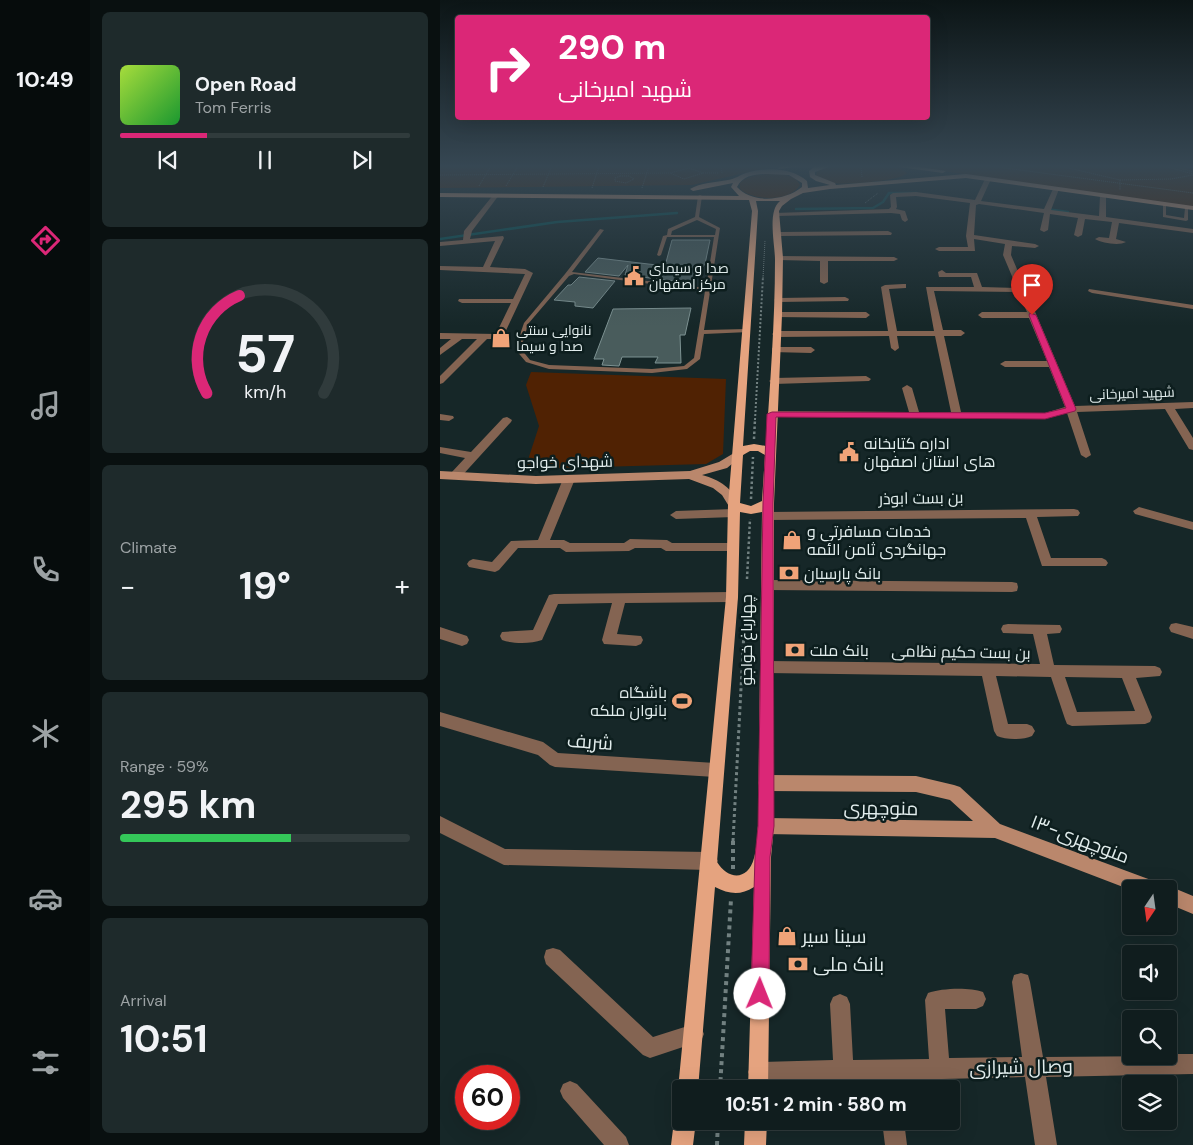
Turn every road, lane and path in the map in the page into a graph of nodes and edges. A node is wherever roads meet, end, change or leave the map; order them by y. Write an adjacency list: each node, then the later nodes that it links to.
1 (477, 219): 24 (street)
2 (694, 219): 19 (lane)
3 (700, 219): 20 (lane)
4 (753, 219): 54 (main road, چهارباغ خواجو)
5 (778, 219): 16 (main road, چهارباغ خواجو)
6 (973, 219): 21 (street)
7 (1046, 219): 14 (street)
8 (1081, 219): 18 (street)
9 (1111, 219): 12 (street)
10 (1130, 219): 11 (street)
11 (1137, 220)
12 (1116, 221): 15 (street); 25 (street)
13 (602, 230): 38 (lane)
14 (1044, 230)
15 (1193, 231)
16 (779, 234): 17 (street); 32 (main road, چهارباغ خواجو)
17 (888, 234)
18 (1078, 235)
19 (668, 236): 20 (lane); 31 (lane)
20 (717, 236): 41 (lane)
21 (970, 236): 27 (street); 30 (street)
22 (765, 238): 80 (path)
23 (1100, 239): 25 (street)
24 (466, 241): 28 (street); 36 (street)
25 (1112, 241): 26 (street)
26 (1122, 242)
27 (1009, 243): 29 (street); 43 (street)
28 (440, 244)
29 (1035, 246)
30 (939, 248)
31 (659, 255)
32 (779, 258): 33 (street); 46 (main road, چهارباغ خواجو)
33 (824, 258): 34 (street); 39 (street)
34 (894, 259)
35 (440, 268): 36 (street)
36 (486, 268): 48 (street)
37 (942, 272): 42 (street)
38 (567, 274): 41 (lane); 55 (lane)
39 (824, 282)
40 (903, 286): 56 (street)
41 (708, 290): 55 (lane)
42 (979, 290): 43 (street); 57 (street)
43 (1022, 290): 53 (street)
44 (1092, 291): 49 (street)
45 (845, 299): 46 (street)
46 (778, 300): 50 (main road, چهارباغ خواجو)
47 (462, 301): 48 (street)
48 (516, 301): 62 (street)
49 (1193, 307)
50 (778, 315): 51 (street); 59 (main road, چهارباغ خواجو)
51 (866, 315)
52 (982, 315): 53 (street)
53 (1032, 315): 68 (street)
54 (747, 331): 55 (lane); 83 (main road, چهارباغ خواجو)
55 (702, 332)
56 (893, 333): 57 (street); 59 (street); 63 (street)
57 (939, 333): 58 (street); 78 (street)
58 (962, 333)
59 (776, 334): 64 (main road, چهارباغ خواجو)
60 (440, 336): 61 (street)
61 (460, 336): 62 (street); 66 (street)
62 (484, 336): 71 (street)
63 (895, 348)
64 (775, 350): 65 (street); 70 (main road, چهارباغ خواجو)
65 (811, 350)
66 (440, 352)
67 (1006, 364): 68 (street)
68 (1052, 364): 75 (street)
69 (866, 379): 70 (street)
70 (774, 380): 76 (main road, چهارباغ خواجو)
71 (440, 381)
72 (907, 388): 77 (street)
73 (1193, 405): 74 (street, شهید امیرخانی)
74 (1168, 406): 75 (street, شهید امیرخانی); 81 (street)
75 (1071, 409): 78 (street, شهید امیرخانی); 85 (street)
76 (772, 414): 77 (street, شهید امیرخانی); 84 (main road, چهارباغ خواجو)
77 (915, 415): 78 (street, شهید امیرخانی)
78 (957, 415)
79 (507, 420): 86 (street)
80 (754, 447): 83 (main road); 84 (main road); 93 (path)
81 (1193, 447)
82 (440, 450): 86 (street)
83 (739, 453): 88 (main road); 91 (main road, چهارباغ خواجو)
84 (770, 453): 92 (main road, چهارباغ خواجو)
85 (1086, 455)
86 (473, 456): 89 (street)
87 (440, 475): 89 (main road, شهدای خواجو)
88 (690, 475): 90 (main road, شهدای خواجو); 91 (main road)
89 (455, 476): 90 (main road, شهدای خواجو)
90 (569, 479): 99 (street)
91 (734, 509): 93 (main road); 97 (street); 100 (main road, چهارباغ خواجو)
92 (768, 510): 93 (main road); 95 (street, بن بست ابوذر); 103 (main road, چهارباغ خواجو)
93 (750, 511): 104 (path)
94 (1139, 511): 98 (street)
95 (1030, 513): 96 (street, بن بست ابوذر); 101 (street)
96 (1074, 513)
97 (676, 515)
98 (1193, 526)
99 (542, 544): 100 (street); 102 (street)
100 (732, 547): 106 (main road, چهارباغ خواجو)
101 (1102, 563)
102 (473, 564)
103 (767, 585): 105 (street); 118 (main road, چهارباغ خواجو)
104 (746, 586)
105 (1012, 587)
106 (732, 597): 107 (street); 125 (main road, چهارباغ خواجو)
107 (620, 598): 115 (street); 117 (street)
108 (746, 604): 133 (path)
109 (1176, 628): 114 (street)
110 (1008, 629): 111 (street)
111 (1040, 629): 112 (street); 120 (street)
112 (1055, 630)
113 (440, 633): 116 (street)
114 (1193, 633)
115 (507, 636)
116 (462, 640)
117 (636, 640)
118 (767, 667): 119 (street, بن بست حکیم نظامی); 126 (main road, چهارباغ خواجو)
119 (988, 670): 120 (street, بن بست حکیم نظامی); 124 (street)
120 (1052, 671): 121 (street, بن بست حکیم نظامی); 121 (street)
121 (1127, 672): 122 (street, بن بست حکیم نظامی)
122 (1156, 672)
123 (440, 719): 125 (street, شریف)
124 (1027, 731)
125 (715, 770): 131 (main road, چهارباغ خواجو)
126 (766, 783): 128 (main road, چهارباغ خواجو); 129 (main road)
127 (440, 824): 131 (street)
128 (766, 826): 129 (main road, منوچهری); 130 (main road, چهارباغ خواجو)
129 (994, 830): 132 (main road, ۱۳-منوچهری)
130 (763, 857): 133 (main road); 148 (main road, چهارباغ خواجو)
131 (709, 863): 133 (main road); 140 (main road, چهارباغ خواجو)
132 (1127, 880)
133 (732, 885): 147 (path)
134 (1178, 899): 135 (main road)
135 (1193, 905)
136 (553, 957): 140 (street)
137 (1021, 982): 142 (street)
138 (976, 999): 143 (street)
139 (840, 1004): 144 (street)
140 (694, 1034): 146 (main road, چهارباغ خواجو)
141 (1193, 1064): 142 (street, وصال شیرازی)
142 (1035, 1067): 143 (street, وصال شیرازی); 159 (street)
143 (940, 1068): 145 (street, وصال شیرازی)
144 (844, 1070): 145 (street, وصال شیرازی); 148 (street, وصال شیرازی)
145 (889, 1079)
146 (689, 1080)
147 (721, 1080)
148 (758, 1080)
149 (570, 1091): 154 (street)
150 (684, 1130): 155 (main road)
151 (718, 1130): 156 (path)
152 (756, 1130): 157 (main road)
153 (894, 1130): 158 (street)
154 (618, 1145)
155 (682, 1145)
156 (717, 1145)
157 (756, 1145)
158 (896, 1145)
159 (1046, 1145)

